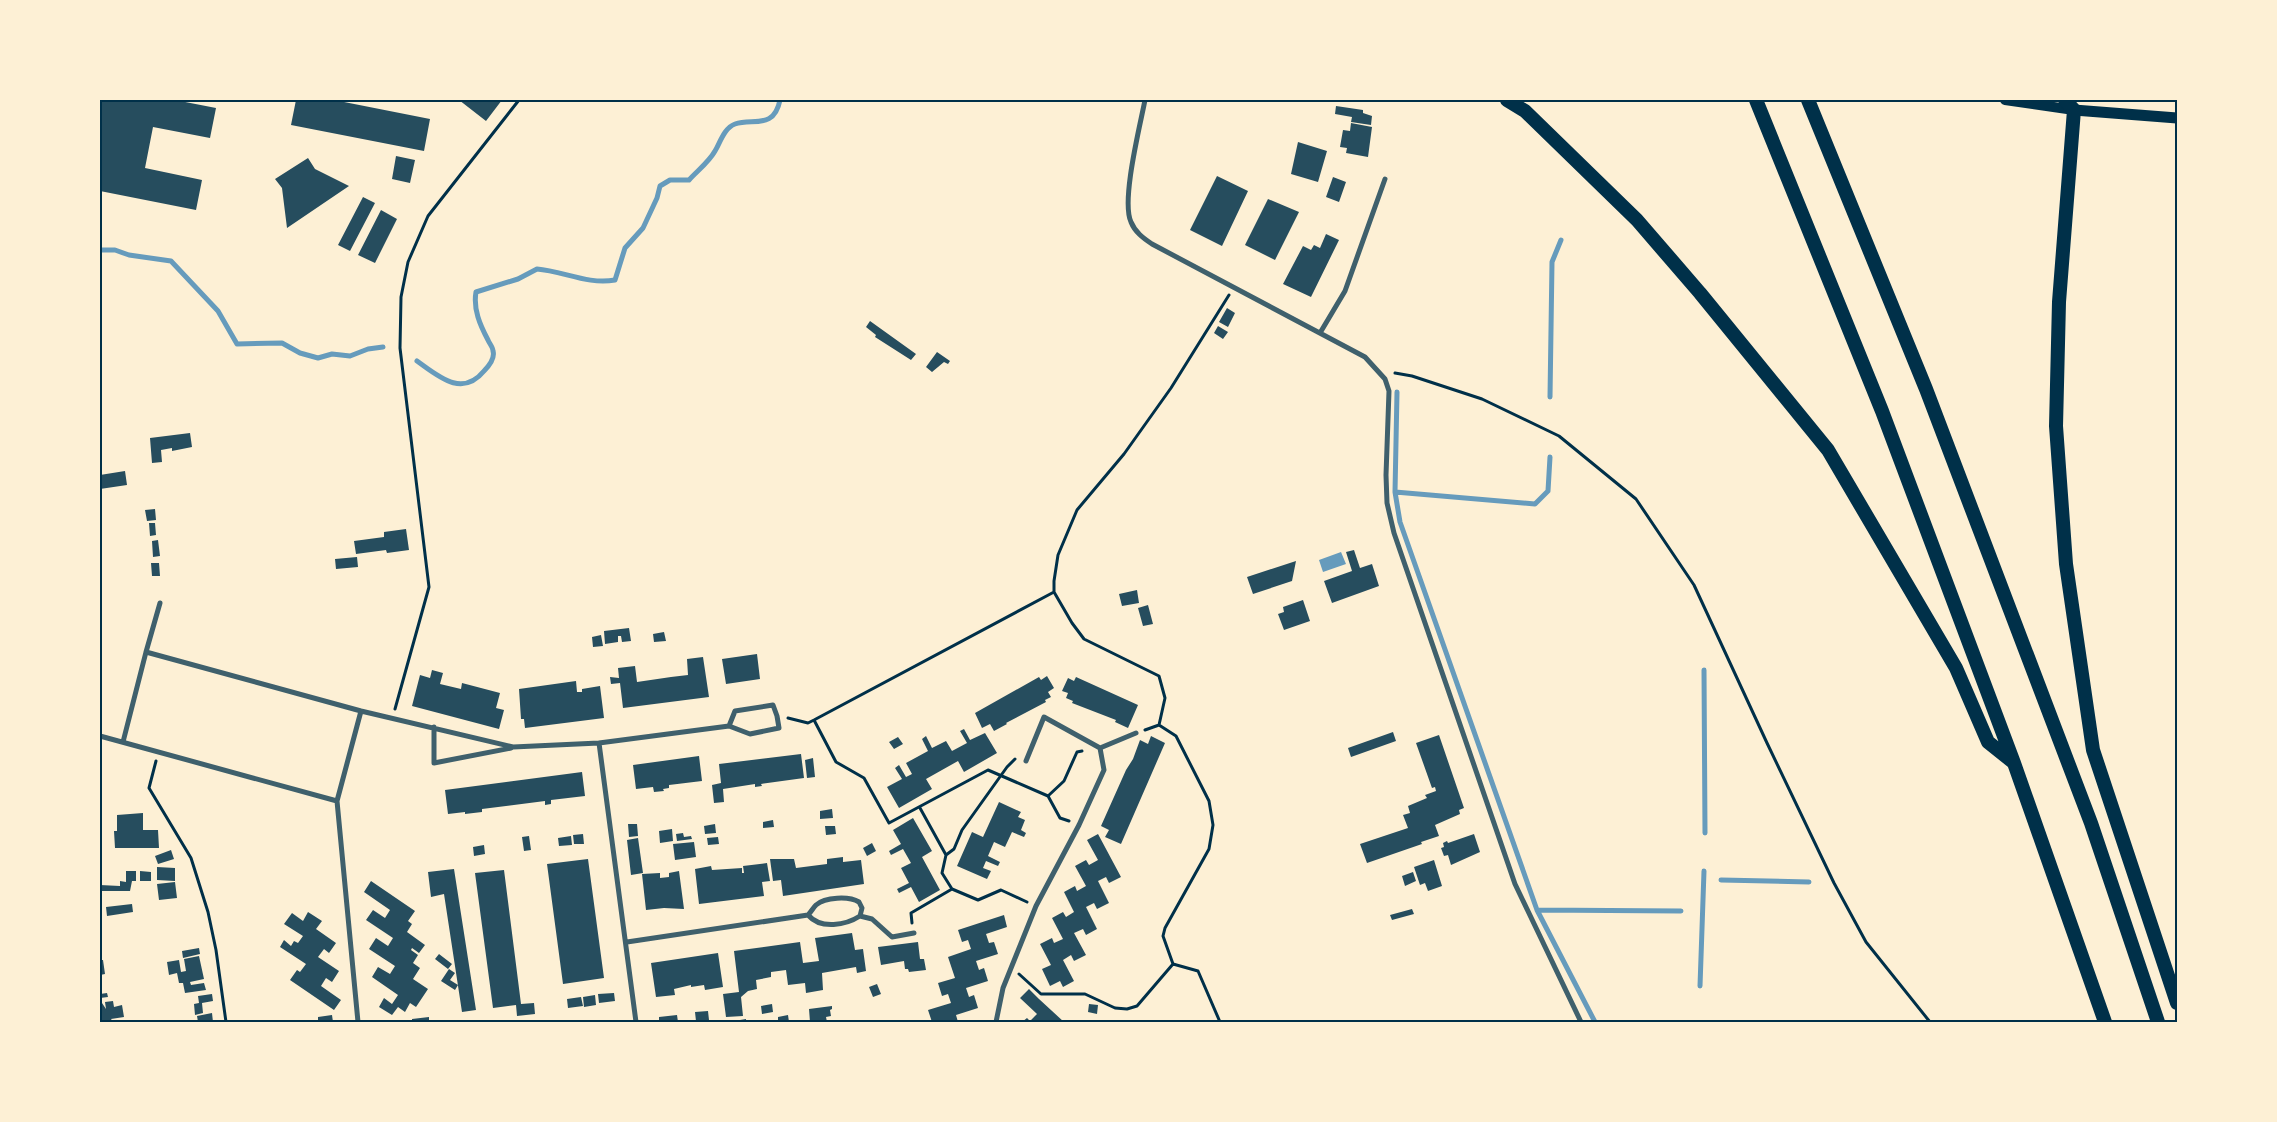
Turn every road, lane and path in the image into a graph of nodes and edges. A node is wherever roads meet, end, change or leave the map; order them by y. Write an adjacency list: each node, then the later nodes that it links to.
1 (520, 100): 19 (path)
2 (1145, 100): 11 (street)
3 (1507, 100): 7 (highway)
4 (1756, 100): 31 (highway)
5 (1808, 100): 55 (highway)
6 (2006, 100): 8 (main road)
7 (1526, 105): 31 (highway)
8 (2070, 105): 9 (main road); 46 (highway)
9 (2177, 118)
10 (1385, 180): 12 (street)
11 (1234, 287): 12 (street); 14 (path)
12 (1320, 334): 13 (street)
13 (1377, 369): 52 (street); 53 (path)
14 (1054, 592): 20 (path); 44 (path)
15 (160, 603): 16 (street)
16 (146, 652): 17 (street); 25 (street)
17 (361, 711): 19 (street); 34 (street)
18 (777, 716): 20 (path); 21 (street); 21 (street)
19 (393, 717): 22 (street)
20 (814, 720): 35 (path)
21 (729, 726): 26 (street)
22 (434, 727): 27 (street); 27 (street)
23 (1136, 733): 28 (street)
24 (100, 736): 25 (street)
25 (123, 742): 29 (street)
26 (600, 743): 27 (street); 43 (street)
27 (513, 747)
28 (1100, 748): 30 (street); 33 (path); 36 (street)
29 (159, 751): 34 (street); 47 (path)
30 (1026, 761): 32 (path)
31 (2014, 762): 54 (highway)
32 (1000, 776): 33 (path); 35 (path); 37 (path)
33 (1048, 796): 36 (path)
34 (337, 801): 48 (street)
35 (920, 808): 37 (path)
36 (1079, 825): 39 (street)
37 (946, 855): 38 (path)
38 (952, 889): 39 (path); 42 (path)
39 (1036, 906): 45 (street)
40 (808, 916): 41 (street); 41 (street); 43 (street)
41 (860, 916): 42 (street)
42 (914, 933)
43 (627, 942): 49 (street)
44 (1173, 964): 45 (path); 51 (path)
45 (1011, 968): 50 (street)
46 (2177, 1003)
47 (226, 1022)
48 (358, 1022)
49 (636, 1022)
50 (996, 1022)
51 (1220, 1022)
52 (1580, 1022)
53 (1930, 1022)
54 (2105, 1022)
55 (2158, 1022)

